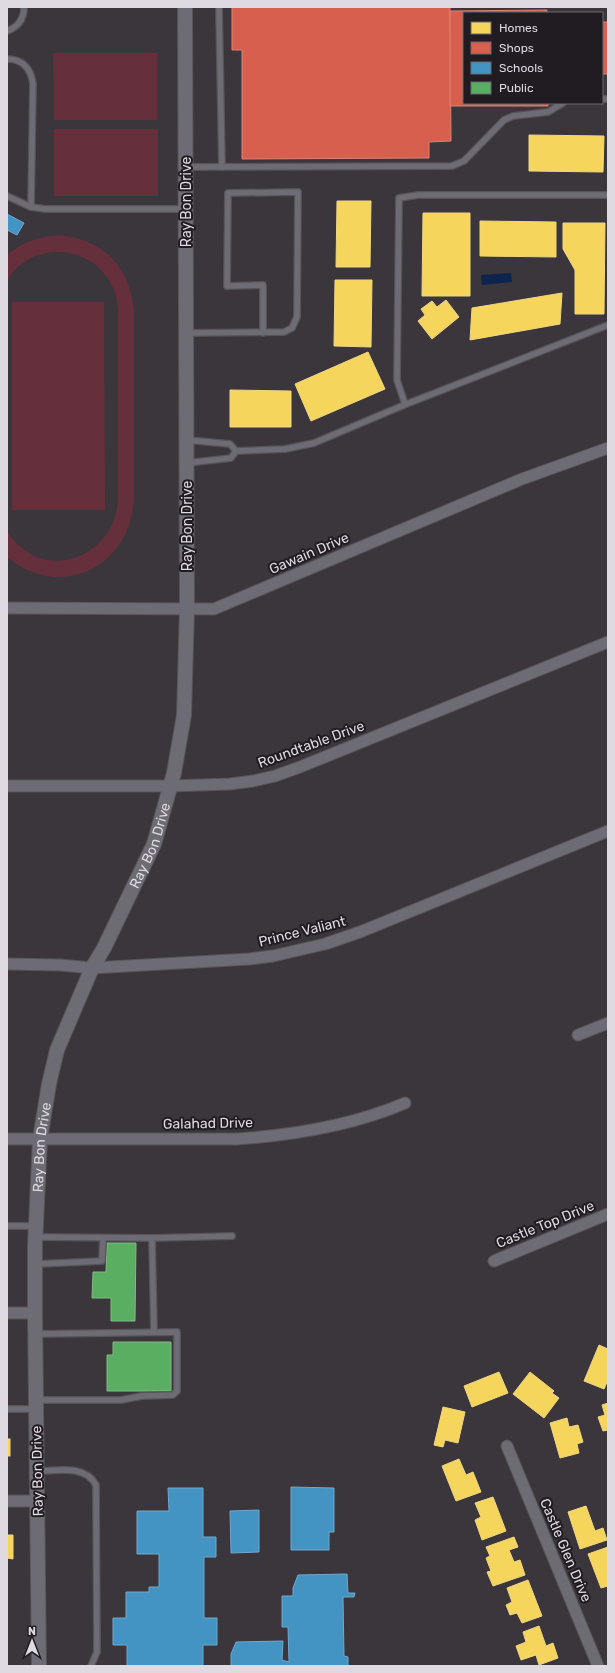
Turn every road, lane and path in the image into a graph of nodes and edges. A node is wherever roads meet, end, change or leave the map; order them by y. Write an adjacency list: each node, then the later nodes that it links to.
1 (24, 7): 4 (lane)
2 (185, 7): 7 (street, Ray Bon Drive)
3 (219, 7): 8 (lane)
4 (7, 31)
5 (7, 59): 11 (lane)
6 (561, 104): 8 (lane)
7 (186, 167): 8 (lane); 12 (street, Ray Bon Drive)
8 (222, 167)
9 (608, 195): 16 (lane)
10 (7, 196): 11 (lane)
11 (31, 207): 12 (lane)
12 (186, 209): 14 (street, Ray Bon Drive)
13 (608, 325): 16 (lane)
14 (186, 333): 15 (lane); 17 (street, Ray Bon Drive)
15 (263, 333): 15 (lane)
16 (405, 404): 19 (lane)
17 (186, 440): 19 (lane); 20 (street, Ray Bon Drive)
18 (608, 448): 22 (street, Gawain Drive)
19 (236, 451): 20 (lane)
20 (186, 463): 22 (street, Ray Bon Drive)
21 (7, 608): 22 (street, Gawain Drive)
22 (187, 608): 25 (street, Ray Bon Drive)
23 (608, 642): 25 (street, Roundtable Drive)
24 (7, 786): 25 (street, Roundtable Drive)
25 (170, 786): 28 (street, Ray Bon Drive)
26 (608, 831): 28 (street, Prince Valiant)
27 (7, 964): 28 (street, Prince Valiant)
28 (92, 968): 33 (street, Ray Bon Drive)
29 (608, 1023): 30 (street)
30 (578, 1035)
31 (405, 1103): 33 (street, Galahad Drive)
32 (7, 1139): 33 (street, Galahad Drive)
33 (40, 1139): 36 (street, Ray Bon Drive)
34 (608, 1214): 40 (street, Castle Top Drive)
35 (7, 1226): 36 (lane)
36 (36, 1231): 38 (lane); 41 (street, Ray Bon Drive)
37 (232, 1236): 39 (lane)
38 (103, 1238): 39 (lane); 41 (lane)
39 (152, 1238): 44 (lane)
40 (494, 1261)
41 (35, 1264): 42 (street, Ray Bon Drive)
42 (35, 1313): 43 (street); 45 (street, Ray Bon Drive)
43 (7, 1314)
44 (154, 1332): 45 (lane); 46 (lane)
45 (36, 1334): 46 (street, Ray Bon Drive)
46 (37, 1405): 47 (lane); 49 (street, Ray Bon Drive)
47 (7, 1409)
48 (507, 1446): 54 (street, Castle Glen Drive)
49 (38, 1471): 51 (street, Ray Bon Drive); 53 (lane)
50 (7, 1501): 51 (street)
51 (38, 1501): 52 (street, Ray Bon Drive)
52 (39, 1666)
53 (92, 1666)
54 (598, 1666)

